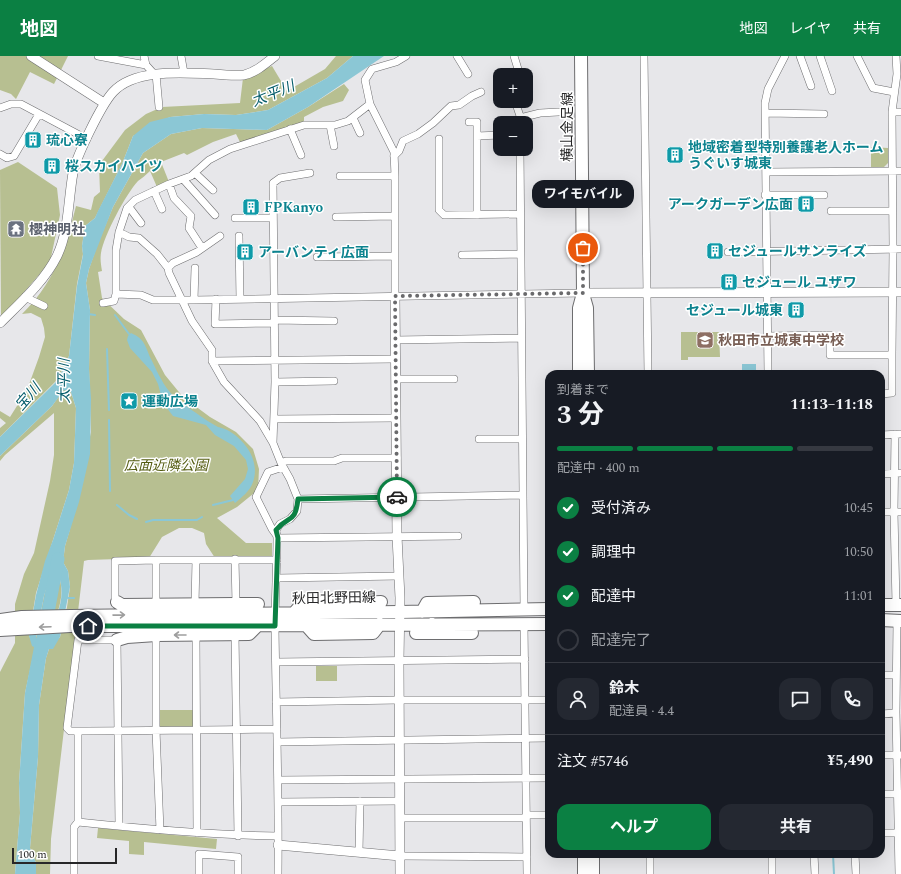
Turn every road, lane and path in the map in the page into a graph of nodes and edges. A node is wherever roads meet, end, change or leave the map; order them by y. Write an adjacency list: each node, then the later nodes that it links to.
1 (31, 56): 25 (street)
2 (98, 56): 16 (street)
3 (144, 56): 16 (street)
4 (181, 56): 18 (street)
5 (275, 56): 18 (street)
6 (406, 56): 26 (street)
7 (457, 56): 20 (street)
8 (514, 56): 17 (street)
9 (581, 56): 92 (main road, 横山金足線)
10 (644, 56): 93 (street)
11 (785, 56): 32 (street)
12 (800, 56): 21 (street)
13 (820, 56): 22 (street)
14 (857, 56): 24 (street)
15 (896, 56): 24 (street)
16 (146, 65): 19 (street)
17 (518, 68)
18 (184, 73): 19 (street)
19 (155, 74): 25 (street); 27 (street)
20 (468, 74)
21 (811, 86)
22 (832, 91)
23 (481, 92): 48 (street)
24 (894, 92): 30 (street)
25 (104, 103): 43 (street)
26 (370, 104): 36 (street); 48 (street)
27 (159, 107)
28 (0, 108): 33 (street)
29 (558, 112): 35 (street)
30 (892, 112): 31 (street); 51 (street)
31 (901, 112)
32 (766, 113): 34 (street); 52 (street)
33 (39, 114): 43 (street); 46 (street)
34 (824, 114)
35 (531, 116)
36 (353, 118): 38 (street); 40 (street)
37 (469, 122): 42 (street)
38 (330, 125): 39 (street); 45 (street)
39 (290, 129): 47 (street); 53 (street)
40 (360, 134)
41 (493, 135): 42 (street)
42 (477, 136): 70 (street)
43 (87, 139): 96 (street)
44 (439, 139): 70 (street)
45 (334, 146)
46 (0, 154)
47 (301, 156)
48 (394, 156): 56 (street)
49 (520, 156): 67 (street)
50 (901, 170): 51 (street)
51 (892, 171): 52 (street); 66 (street)
52 (766, 172): 61 (street)
53 (195, 173): 57 (street); 59 (street)
54 (310, 173): 74 (street)
55 (340, 176): 56 (street)
56 (395, 176): 71 (street)
57 (183, 179): 58 (street); 69 (street)
58 (169, 184): 60 (street); 79 (street)
59 (213, 190)
60 (154, 191): 63 (street); 64 (street)
61 (765, 195): 62 (street); 82 (street)
62 (824, 195)
63 (129, 207): 75 (street); 76 (street)
64 (162, 209)
65 (831, 211): 66 (street)
66 (892, 212): 68 (street); 80 (street)
67 (519, 214): 70 (street); 83 (street)
68 (901, 214)
69 (215, 215)
70 (477, 215)
71 (395, 216): 72 (street); 85 (street)
72 (336, 217)
73 (235, 218): 74 (street)
74 (273, 218): 97 (street)
75 (142, 223)
76 (119, 232): 87 (street); 94 (street)
77 (220, 236): 79 (street)
78 (240, 236): 99 (street)
79 (202, 248): 87 (street)
80 (897, 249): 82 (street); 90 (street)
81 (728, 252): 82 (street)
82 (767, 252): 89 (street)
83 (520, 254): 84 (street); 91 (street)
84 (462, 255)
85 (395, 256): 86 (street); 95 (street)
86 (317, 257)
87 (168, 268): 100 (street)
88 (195, 268): 101 (street)
89 (768, 292): 90 (street); 93 (street); 107 (street)
90 (897, 292): 110 (street)
91 (521, 293): 92 (street); 95 (street); 108 (street)
92 (583, 293): 93 (street); 114 (main road, 横山金足線); 115 (main road, 横山金足線)
93 (647, 293): 116 (street)
94 (116, 294): 100 (street); 102 (street)
95 (395, 296): 97 (street); 109 (street)
96 (25, 297): 103 (street); 106 (street)
97 (274, 298): 99 (street); 105 (street)
98 (216, 299): 99 (street); 101 (street); 105 (street)
99 (240, 299)
100 (181, 300): 101 (street); 113 (street)
101 (194, 300)
102 (103, 303)
103 (44, 306)
104 (334, 321): 105 (street)
105 (274, 322): 112 (street)
106 (0, 323)
107 (769, 336): 110 (street); 117 (street)
108 (521, 338): 109 (street); 128 (street)
109 (395, 340): 111 (street)
110 (892, 355): 122 (street)
111 (395, 359): 112 (street); 118 (street)
112 (274, 360): 113 (street); 121 (street)
113 (212, 361): 129 (street)
114 (579, 370)
115 (588, 370)
116 (648, 370)
117 (768, 370)
118 (396, 379): 119 (street); 123 (street)
119 (454, 379)
120 (334, 381): 121 (street)
121 (275, 382): 124 (street)
122 (885, 394)
123 (396, 418): 124 (street); 130 (street)
124 (275, 419): 129 (street)
125 (898, 434): 126 (street); 133 (street)
126 (885, 435)
127 (479, 439): 128 (street)
128 (522, 440): 134 (street)
129 (273, 443): 131 (street)
130 (397, 458): 131 (street); 135 (street)
131 (282, 465): 136 (street); 141 (street)
132 (885, 474): 133 (street)
133 (898, 474): 138 (street)
134 (523, 495): 135 (street); 157 (street)
135 (397, 497): 136 (street); 139 (street)
136 (298, 499): 141 (street)
137 (885, 512): 138 (street)
138 (897, 512): 155 (street)
139 (397, 536): 140 (street); 141 (street); 146 (street)
140 (458, 536)
141 (277, 538): 145 (street)
142 (235, 559): 144 (street); 145 (street); 151 (street)
143 (156, 560): 144 (street); 148 (street); 153 (street)
144 (196, 560): 150 (street)
145 (277, 560): 147 (street)
146 (399, 576): 147 (street); 160 (street)
147 (277, 578): 162 (street)
148 (117, 602): 153 (main road)
149 (380, 602): 156 (main road)
150 (195, 604): 151 (main road); 153 (main road)
151 (236, 604): 152 (main road); 159 (main road)
152 (258, 604)
153 (156, 605)
154 (885, 605): 155 (main road)
155 (898, 605)
156 (365, 608): 160 (main road, 秋田北野田線); 162 (main road, 秋田北野田線)
157 (524, 609): 158 (main road, 秋田北野田線); 160 (main road, 秋田北野田線)
158 (545, 609)
159 (246, 614): 162 (main road, 秋田北野田線); 164 (main road, 秋田北野田線, one-way to 159)
160 (400, 618): 170 (main road, 秋田北野田線); 172 (main road, 秋田北野田線); 180 (street)
161 (0, 620): 166 (main road, 秋田北野田線)
162 (275, 620): 169 (main road, 秋田北野田線); 172 (main road, 秋田北野田線); 181 (street)
163 (885, 620): 165 (main road)
164 (71, 621): 166 (main road, 秋田北野田線); 169 (main road, 秋田北野田線)
165 (899, 621): 183 (street)
166 (21, 623): 171 (main road, 秋田北野田線)
167 (524, 624): 168 (main road, 秋田北野田線); 170 (main road, 秋田北野田線); 179 (street)
168 (545, 624)
169 (257, 626): 174 (main road)
170 (436, 628): 173 (main road)
171 (0, 630)
172 (310, 630): 175 (main road)
173 (416, 633)
174 (235, 634): 177 (main road); 193 (street)
175 (294, 634)
176 (156, 635): 177 (main road, one-way to 176); 178 (main road); 191 (street)
177 (196, 635): 192 (street)
178 (117, 640): 194 (street); 195 (street)
179 (525, 660): 180 (street); 185 (street)
180 (399, 661): 181 (street); 184 (street)
181 (276, 662): 187 (street)
182 (885, 675): 183 (street)
183 (896, 675): 188 (street)
184 (399, 700): 185 (street); 187 (street); 198 (street)
185 (525, 700): 186 (street); 197 (street)
186 (545, 700)
187 (276, 702): 190 (street)
188 (898, 712): 189 (street); 201 (street)
189 (885, 714)
190 (277, 729): 193 (street); 199 (street)
191 (156, 730): 192 (street); 195 (street); 216 (street)
192 (196, 730): 193 (street); 217 (street)
193 (237, 730): 220 (street)
194 (78, 731): 195 (street); 214 (street)
195 (118, 731): 215 (street)
196 (545, 738): 197 (street)
197 (525, 739): 198 (street); 202 (street)
198 (400, 740): 199 (street); 204 (street)
199 (277, 742): 205 (street)
200 (885, 755): 201 (street)
201 (899, 755): 207 (street)
202 (526, 777): 203 (street); 204 (street); 212 (street)
203 (545, 778)
204 (400, 779): 205 (street); 209 (street)
205 (278, 780): 210 (street)
206 (885, 794): 207 (street)
207 (899, 794): 219 (street)
208 (360, 801): 209 (street); 210 (street); 222 (street)
209 (400, 801): 213 (street)
210 (278, 802): 221 (street)
211 (545, 815): 212 (street)
212 (526, 816): 213 (street); 224 (street)
213 (401, 818): 223 (street)
214 (78, 822): 215 (street); 232 (street)
215 (119, 826): 216 (street)
216 (160, 830): 217 (street)
217 (197, 833): 220 (street)
218 (885, 833): 219 (street)
219 (900, 833): 231 (street)
220 (238, 836): 221 (street)
221 (278, 840): 222 (street); 235 (street)
222 (359, 852): 223 (street)
223 (400, 856): 224 (street); 236 (street)
224 (527, 857): 237 (street)
225 (584, 858): 238 (main road)
226 (593, 858): 239 (main road)
227 (650, 858): 240 (street)
228 (772, 858): 241 (street)
229 (814, 858): 242 (street)
230 (856, 858): 243 (street)
231 (900, 873)
232 (74, 874)
233 (199, 874): 234 (street)
234 (238, 874)
235 (278, 874)
236 (400, 874)
237 (527, 874)
238 (584, 874)
239 (593, 874)
240 (650, 874)
241 (772, 874)
242 (815, 874)
243 (856, 874)

